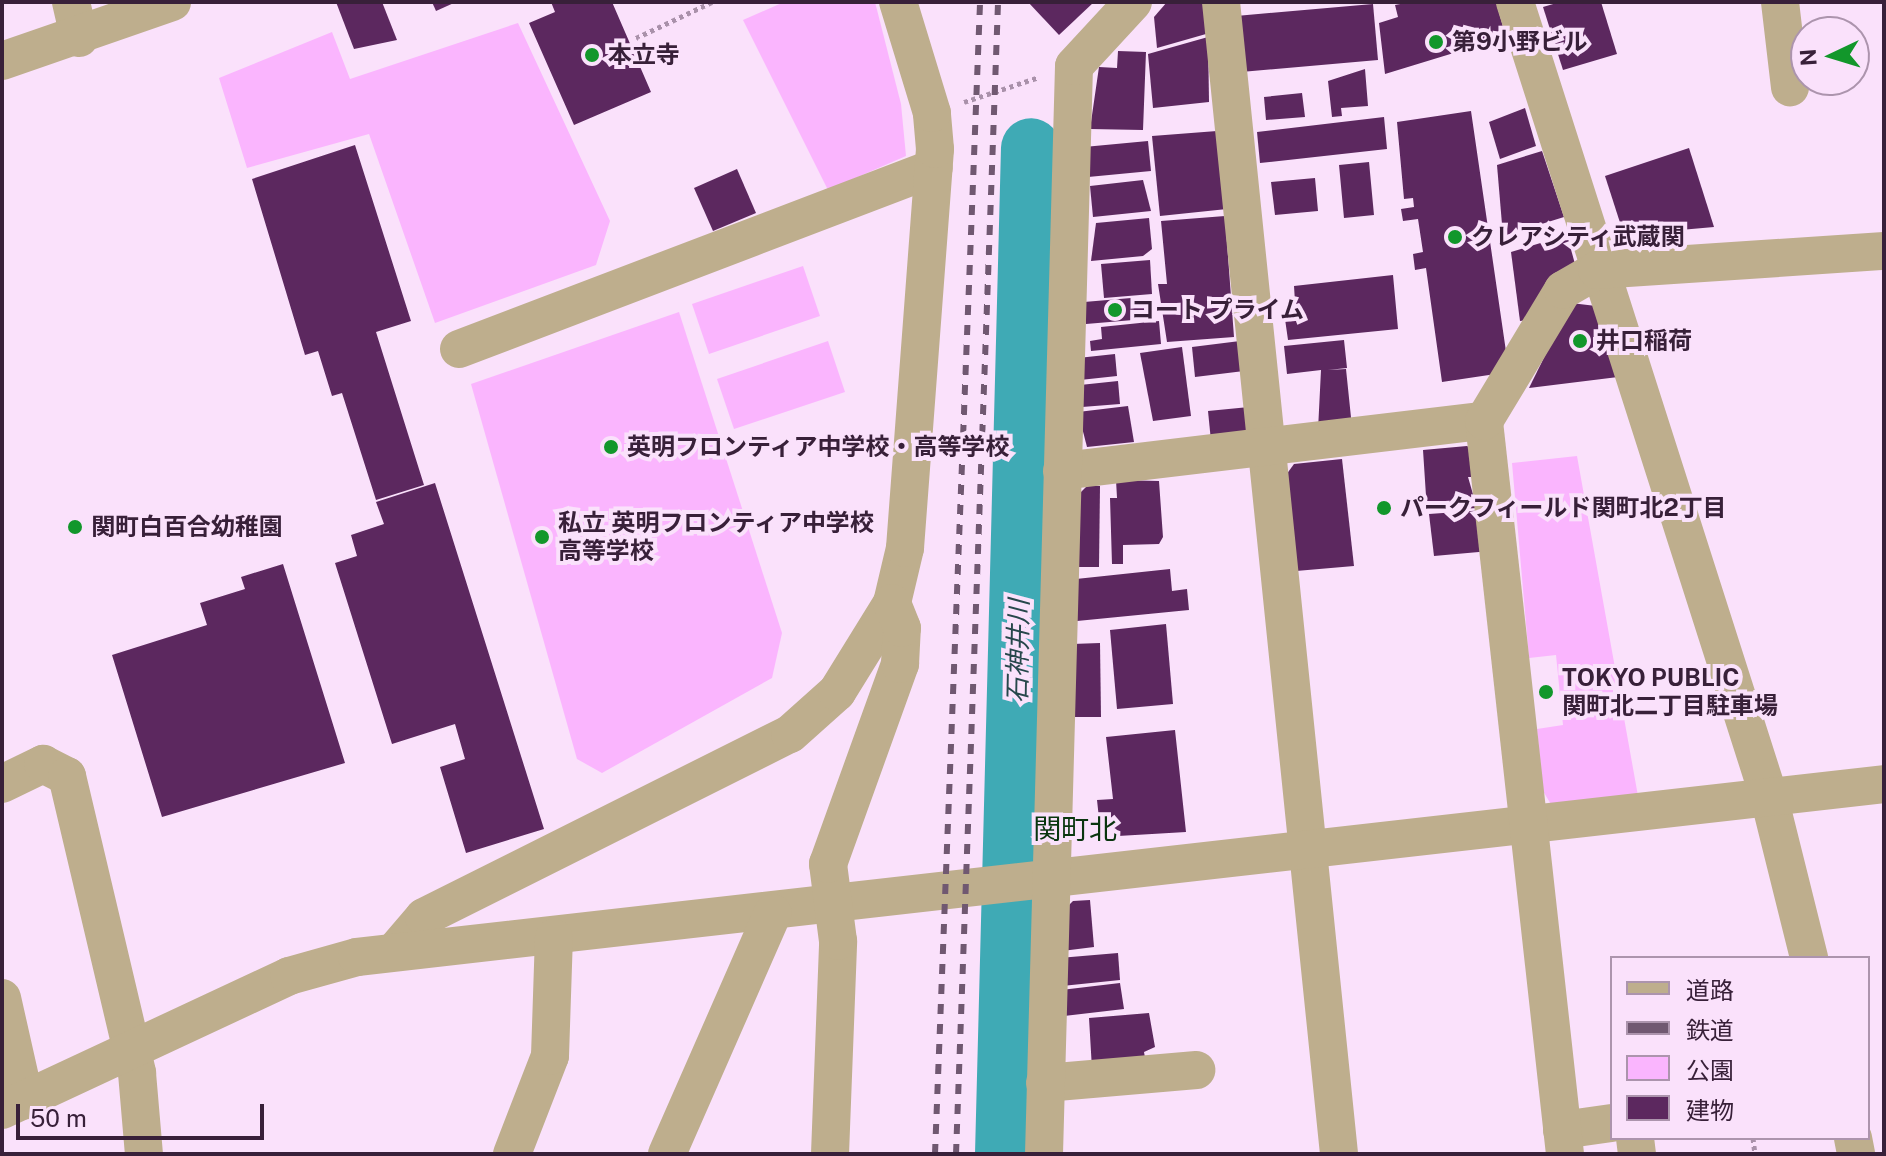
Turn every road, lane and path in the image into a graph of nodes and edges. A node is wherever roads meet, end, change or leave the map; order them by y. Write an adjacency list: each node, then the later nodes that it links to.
1 (172, 2): 8 (street)
2 (712, 2): 9 (path)
3 (898, 2): 13 (street)
4 (1133, 2): 10 (street)
5 (1221, 2): 19 (street)
6 (1515, 2): 16 (street)
7 (1780, 2): 12 (street)
8 (75, 20): 11 (street)
9 (636, 38)
10 (1077, 60): 13 (path); 20 (street)
11 (2, 61)
12 (1790, 87)
13 (932, 113): 14 (street)
14 (934, 168): 17 (street); 21 (street)
15 (1884, 251): 16 (street)
16 (1597, 270): 18 (street); 24 (street)
17 (459, 349)
18 (1484, 421): 19 (street); 25 (street)
19 (1267, 448): 20 (street); 26 (street)
20 (1062, 471): 27 (street)
21 (892, 603): 28 (street); 31 (street)
22 (2, 784): 34 (street)
23 (1884, 784): 24 (street)
24 (1769, 797): 25 (street); 32 (street)
25 (1527, 827): 26 (street); 39 (street)
26 (1309, 851): 27 (street); 46 (street)
27 (1043, 882): 28 (street); 36 (street)
28 (835, 906): 29 (street); 44 (street)
29 (773, 913): 30 (street); 43 (street)
30 (554, 938): 31 (street); 42 (street)
31 (394, 952): 34 (street)
32 (1809, 956)
33 (2, 998): 37 (street)
34 (131, 1050): 37 (street); 41 (street)
35 (1196, 1070): 36 (street)
36 (1045, 1083): 45 (street)
37 (14, 1105)
38 (1610, 1124): 39 (street)
39 (1564, 1142)
40 (1884, 1152): 47 (street)
41 (144, 1154)
42 (512, 1154)
43 (667, 1154)
44 (830, 1154)
45 (1044, 1154)
46 (1339, 1154)
47 (1871, 1154)

